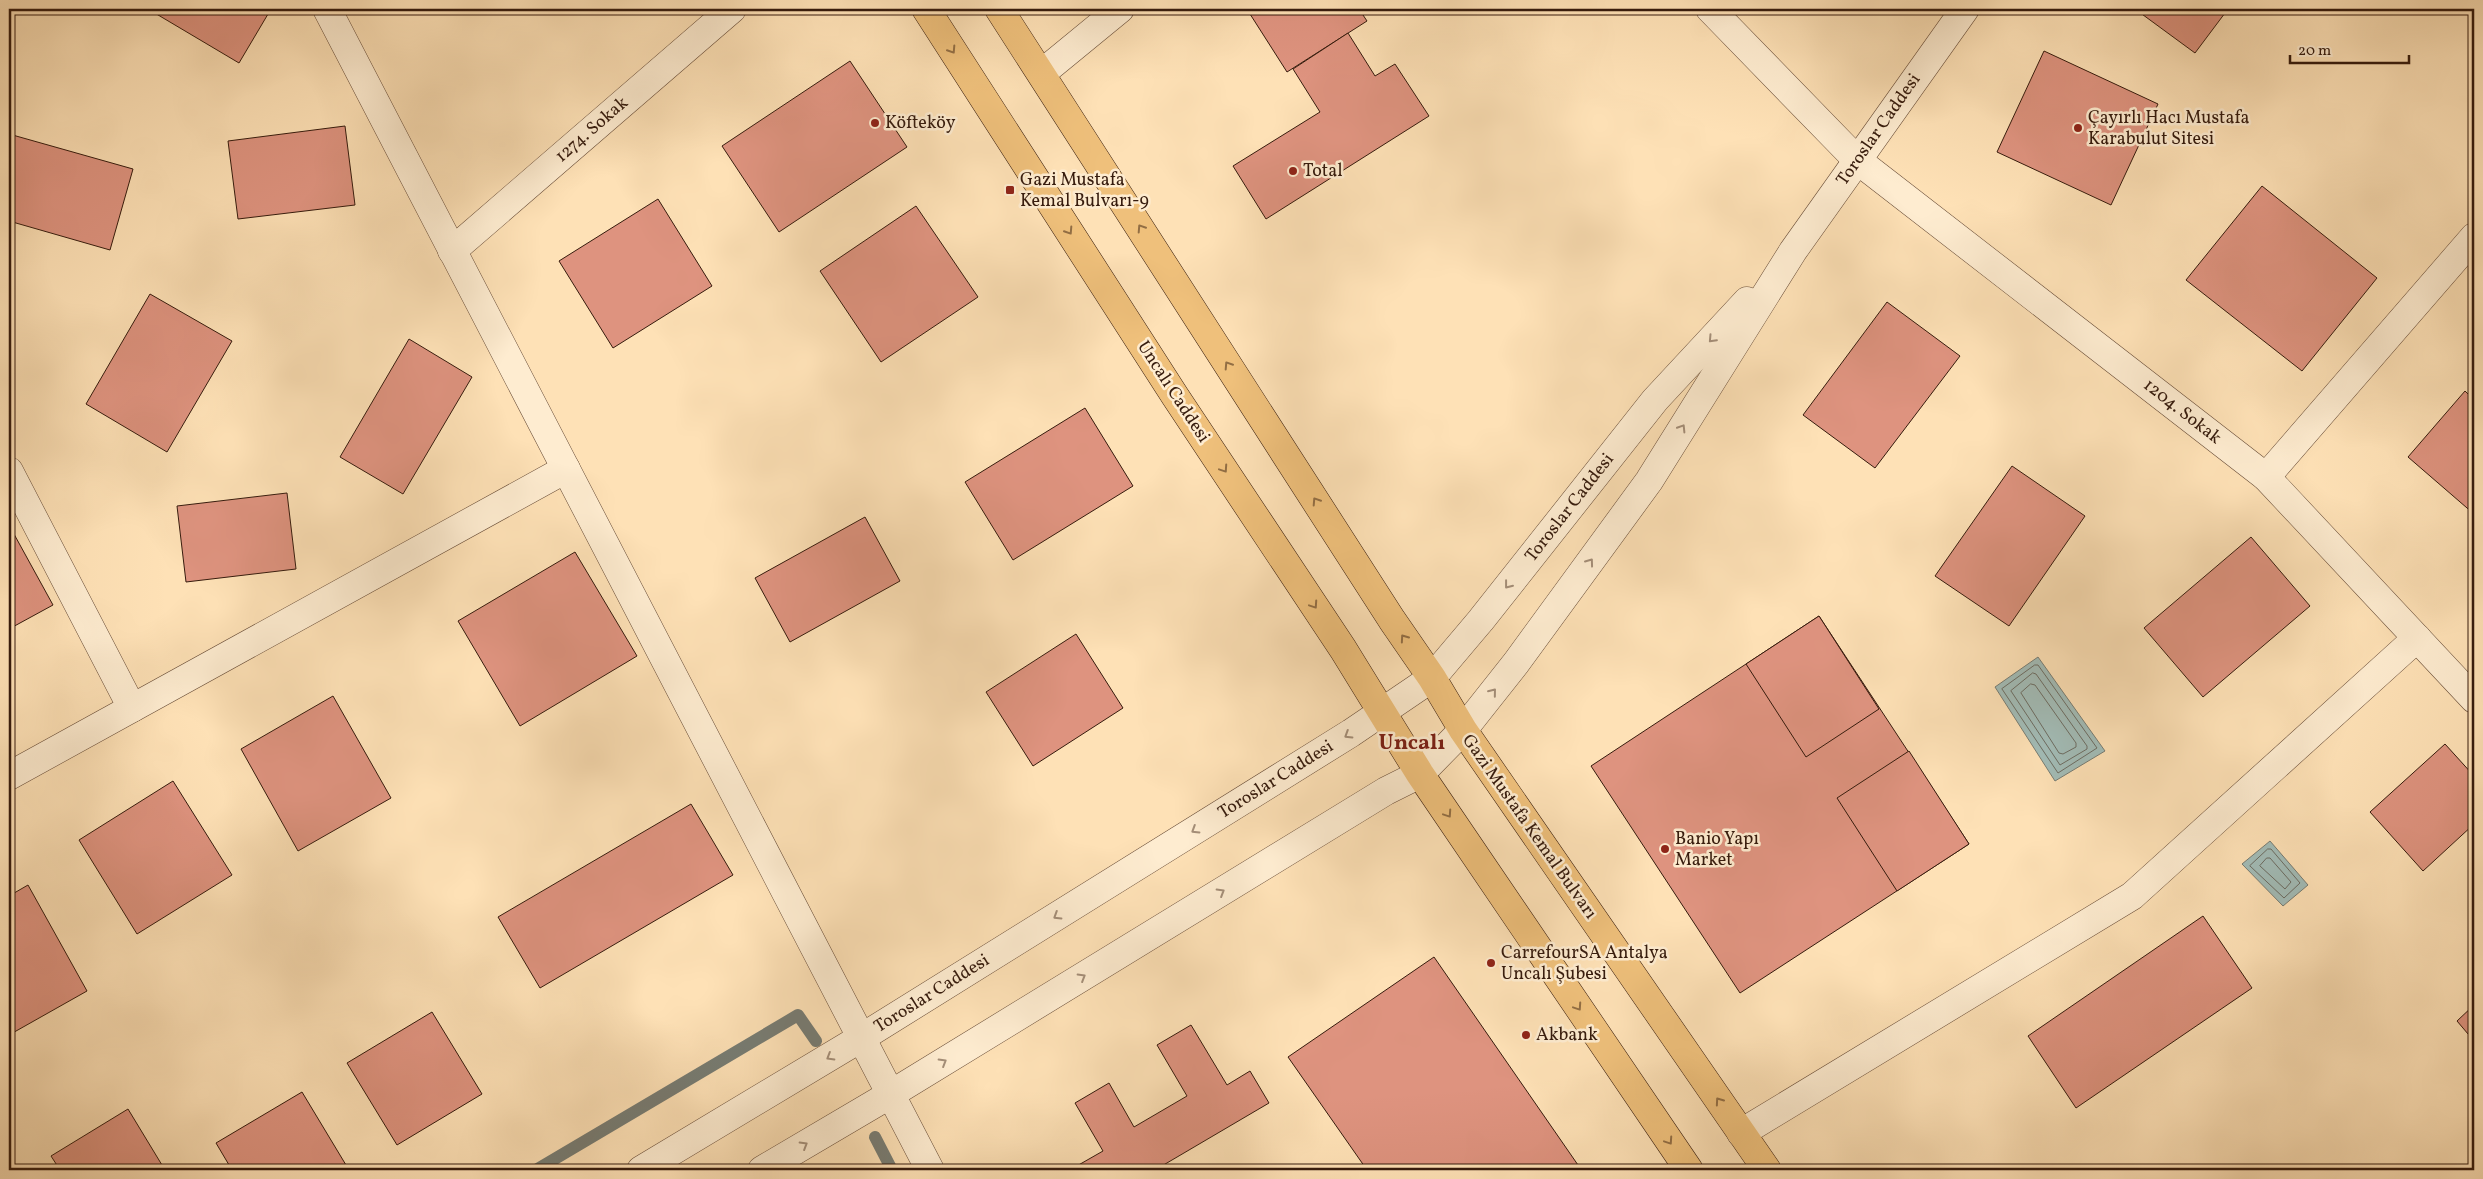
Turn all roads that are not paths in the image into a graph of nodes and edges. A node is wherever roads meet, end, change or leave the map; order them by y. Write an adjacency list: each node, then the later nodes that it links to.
1 (327, 9): 11 (street)
2 (732, 9): 11 (street, 1274. Sokak)
3 (926, 9): 20 (main road, Uncalı Caddesi, one-way to 20)
4 (999, 9): 8 (main road)
5 (1120, 9): 8 (street)
6 (1710, 9): 9 (street, 1204. Sokak)
7 (1965, 9): 9 (street, Toroslar Caddesi)
8 (1042, 73): 17 (main road, one-way to 8)
9 (1857, 160): 12 (street, Toroslar Caddesi); 15 (street, 1204. Sokak)
10 (2474, 237): 15 (street)
11 (452, 251): 13 (street)
12 (1793, 251): 17 (street, Toroslar Caddesi, one-way to 17); 21 (street, Toroslar Caddesi, one-way to 12)
13 (566, 469): 19 (street); 24 (street)
14 (9, 471): 19 (street)
15 (2266, 477): 16 (street, 1204. Sokak)
16 (2417, 638): 18 (street, 1204. Sokak); 26 (street)
17 (1432, 678): 20 (street, Toroslar Caddesi); 21 (main road, Gazi Mustafa Kemal Bulvarı)
18 (2474, 699)
19 (132, 708): 23 (street)
20 (1381, 714): 22 (main road, Uncalı Caddesi); 24 (street, Toroslar Caddesi, one-way to 24)
21 (1463, 730): 22 (street, Toroslar Caddesi); 26 (main road, Gazi Mustafa Kemal Bulvarı, one-way to 21)
22 (1420, 774): 25 (street, Toroslar Caddesi, one-way to 22); 30 (main road, one-way to 30)
23 (9, 776)
24 (861, 1038): 25 (street); 27 (street, Toroslar Caddesi, one-way to 27)
25 (891, 1094): 28 (street, Toroslar Caddesi, one-way to 25); 29 (street)
26 (1741, 1133): 31 (main road, Gazi Mustafa Kemal Bulvarı)
27 (641, 1170)
28 (762, 1170)
29 (930, 1170)
30 (1689, 1170)
31 (1767, 1170)

